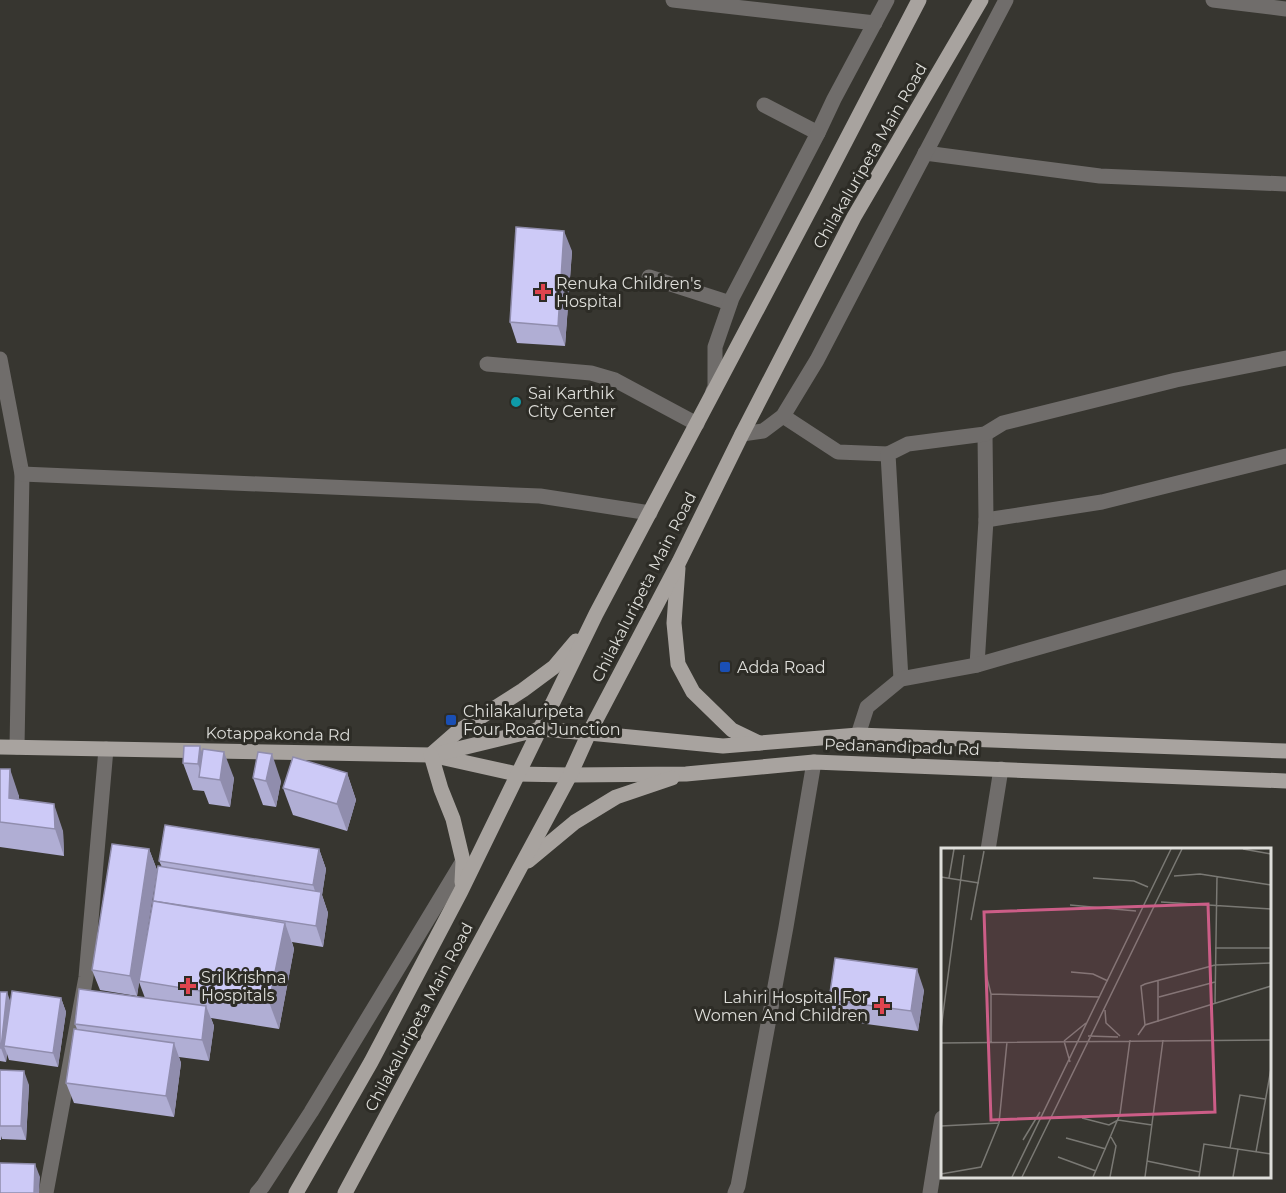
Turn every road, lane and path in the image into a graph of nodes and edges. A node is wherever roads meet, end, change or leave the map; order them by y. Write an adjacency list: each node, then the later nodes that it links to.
1 (673, 0): 8 (street)
2 (887, 0): 8 (street)
3 (918, 0): 19 (main road, Chilakaluripeta Main Road)
4 (981, 0): 20 (main road, Chilakaluripeta Main Road)
5 (1006, 0): 11 (street)
6 (1213, 0): 7 (street)
7 (1286, 9)
8 (875, 23): 10 (street)
9 (764, 105): 10 (street)
10 (818, 133): 14 (street)
11 (925, 153): 12 (street); 18 (street)
12 (1286, 184)
13 (649, 277): 14 (street)
14 (730, 303): 19 (street)
15 (1286, 358): 21 (street)
16 (0, 359): 24 (street)
17 (488, 364): 19 (street)
18 (783, 416): 20 (street); 22 (street)
19 (700, 418): 25 (main road, Chilakaluripeta Main Road)
20 (742, 434): 27 (main road, Chilakaluripeta Main Road)
21 (985, 434): 22 (street); 26 (street)
22 (888, 454): 31 (street)
23 (1286, 456): 26 (street)
24 (22, 474): 25 (street); 37 (street)
25 (650, 513): 29 (main road, Chilakaluripeta Main Road)
26 (986, 520): 30 (street)
27 (679, 562): 33 (main road, Chilakaluripeta Main Road); 35 (main road)
28 (1286, 577): 30 (street)
29 (596, 614): 32 (main road, Chilakaluripeta Main Road); 40 (main road)
30 (977, 665): 31 (street)
31 (901, 679): 34 (street)
32 (540, 729): 33 (main road, Pedanandipadu Rd); 40 (main road, Pedanandipadu Rd); 43 (main road, Chilakaluripeta Main Road)
33 (589, 733): 35 (main road, Pedanandipadu Rd); 45 (main road, Chilakaluripeta Main Road)
34 (858, 735): 35 (main road, Pedanandipadu Rd); 39 (main road, Pedanandipadu Rd)
35 (760, 743)
36 (0, 747): 37 (main road, Kotappakonda Rd)
37 (17, 747): 38 (main road, Kotappakonda Rd)
38 (106, 749): 40 (main road, Kotappakonda Rd); 52 (street)
39 (1286, 752)
40 (431, 755): 43 (main road, Kotappakonda Rd); 48 (main road)
41 (814, 762): 42 (main road, Pedanandipadu Rd); 44 (main road, Pedanandipadu Rd); 56 (street)
42 (1001, 769): 46 (main road, Pedanandipadu Rd); 47 (street)
43 (517, 774): 45 (main road, Pedanandipadu Rd); 50 (main road, Chilakaluripeta Main Road)
44 (686, 774): 45 (main road, Pedanandipadu Rd); 49 (main road)
45 (570, 775): 49 (main road, Chilakaluripeta Main Road)
46 (1286, 781)
47 (988, 848)
48 (463, 861): 50 (main road); 53 (street)
49 (522, 866): 55 (main road, Chilakaluripeta Main Road)
50 (461, 891): 54 (main road, Chilakaluripeta Main Road)
51 (941, 1124): 57 (street)
52 (46, 1193)
53 (257, 1193)
54 (296, 1193)
55 (345, 1193)
56 (735, 1193)
57 (930, 1193)

